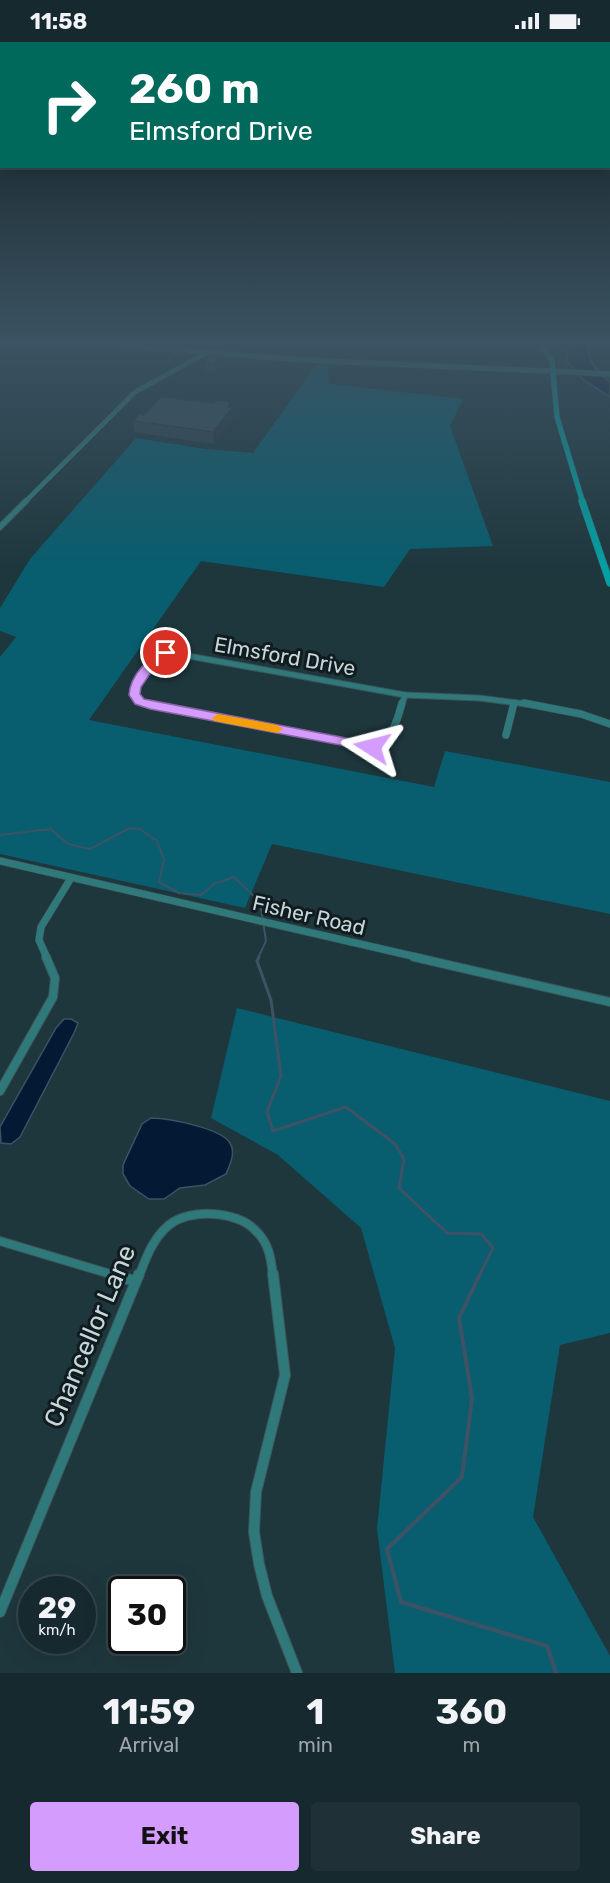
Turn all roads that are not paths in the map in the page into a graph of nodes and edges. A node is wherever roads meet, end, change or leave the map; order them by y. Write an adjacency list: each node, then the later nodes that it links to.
1 (111, 416): 3 (street)
2 (558, 416): 4 (main road)
3 (0, 527)
4 (610, 583)
5 (405, 695): 5 (street, Elmsford Drive); 6 (street, Elmsford Drive)
6 (514, 703): 7 (street, Elmsford Drive); 8 (street)
7 (610, 723)
8 (506, 735)
9 (0, 861): 10 (street, Fisher Road)
10 (71, 878): 11 (street, Fisher Road); 12 (street)
11 (610, 1002)
12 (0, 1091)
13 (0, 1241): 14 (street)
14 (134, 1281): 15 (street, Chancellor Lane); 16 (street, Chancellor Lane)
15 (0, 1612)
16 (297, 1673)

